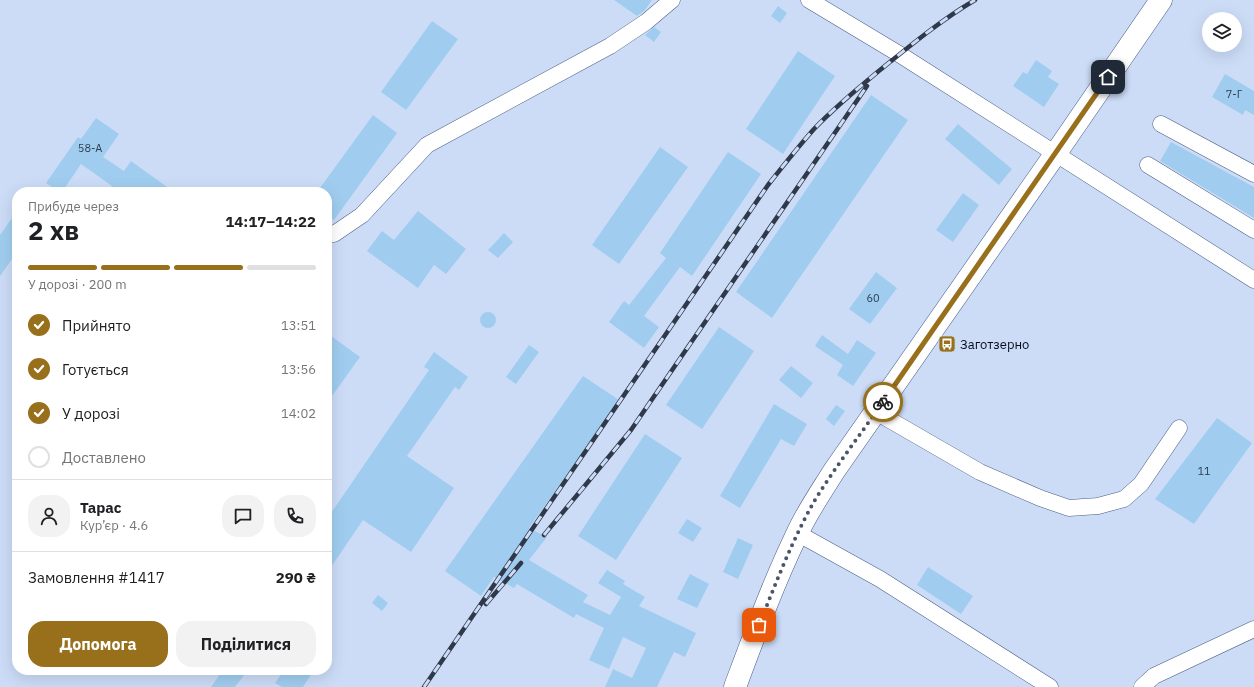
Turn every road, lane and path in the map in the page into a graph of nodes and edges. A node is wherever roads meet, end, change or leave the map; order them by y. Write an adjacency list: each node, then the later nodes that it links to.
1 (672, 0): 9 (lane)
2 (809, 0): 5 (lane)
3 (1161, 0): 5 (highway)
4 (1161, 124): 7 (lane)
5 (1056, 153): 10 (lane); 11 (highway)
6 (1148, 165): 8 (lane)
7 (1254, 174)
8 (1254, 230)
9 (332, 234)
10 (1254, 280)
11 (876, 412): 12 (lane); 13 (highway)
12 (1179, 428)
13 (797, 533): 15 (highway); 16 (lane)
14 (1254, 629): 17 (lane)
15 (735, 687)
16 (1050, 687)
17 (1142, 687)

